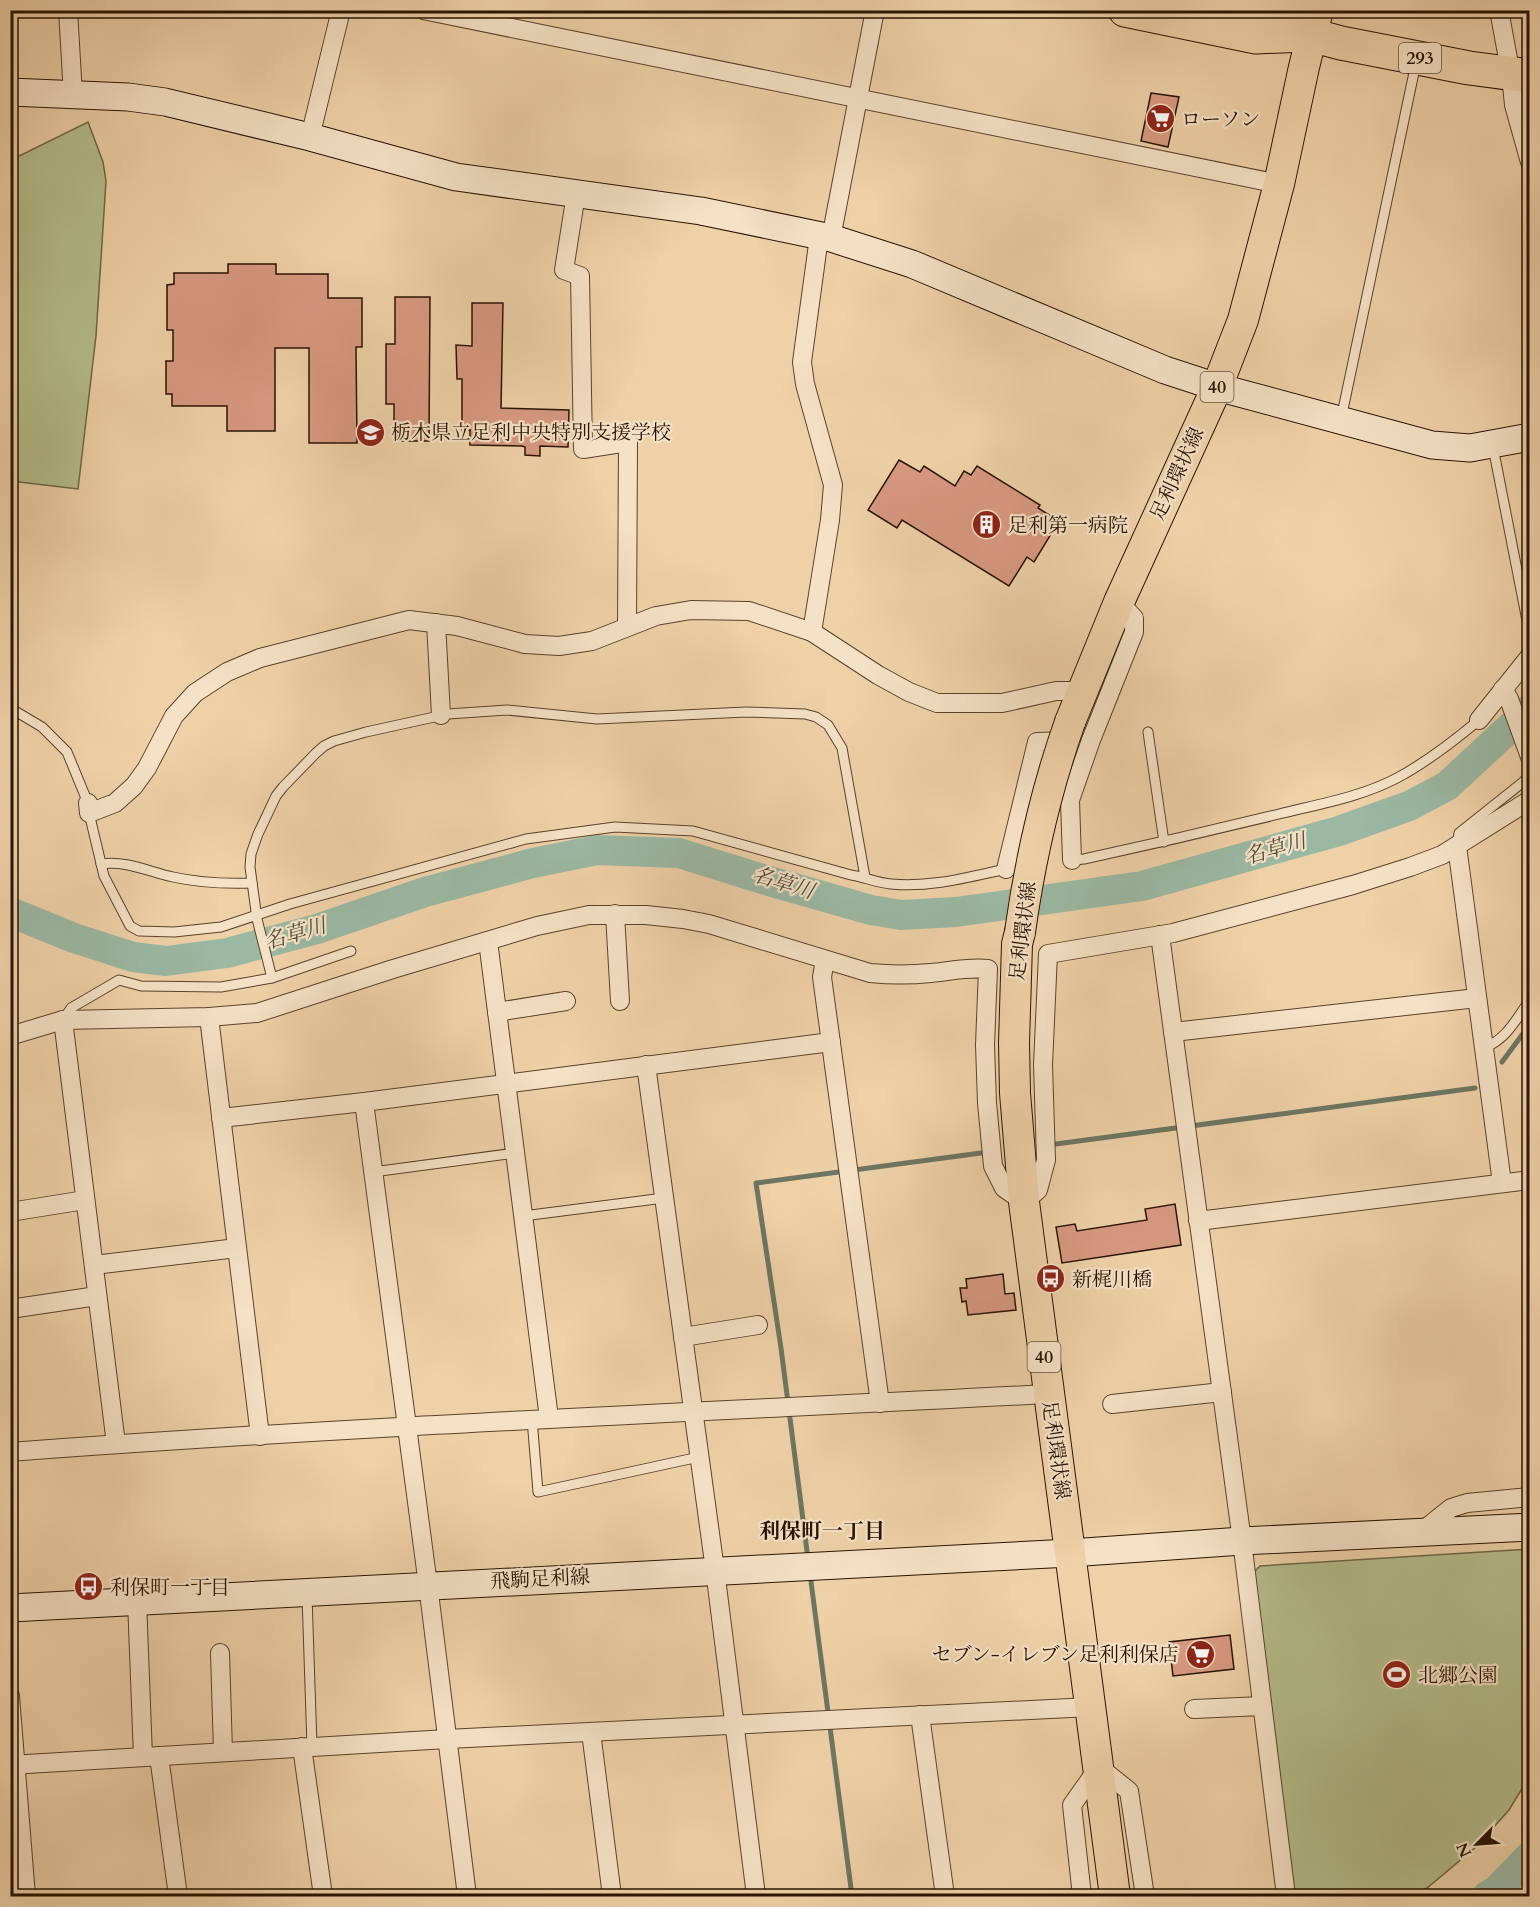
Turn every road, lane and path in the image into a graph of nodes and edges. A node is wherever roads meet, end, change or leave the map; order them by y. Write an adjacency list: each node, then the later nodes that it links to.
1 (68, 10): 12 (street)
2 (340, 10): 14 (street)
3 (423, 10): 13 (street)
4 (875, 10): 13 (street)
5 (1125, 10): 8 (highway, 293)
6 (1258, 10): 8 (highway, 293)
7 (1499, 10): 10 (street)
8 (1314, 23): 9 (highway, 293); 16 (main road, 足利環状線 / 40)
9 (1417, 58): 10 (highway, 293); 20 (lane)
10 (1520, 75): 15 (street)
11 (10, 92): 12 (street)
12 (73, 95): 14 (street)
13 (857, 100): 16 (street); 18 (street)
14 (310, 137): 17 (street)
15 (1530, 162)
16 (1279, 184): 19 (main road, 足利環状線 / 40)
17 (576, 194): 18 (street); 25 (street)
18 (825, 237): 19 (street); 26 (street)
19 (1217, 387): 20 (street); 23 (main road, 足利環状線 / 40)
20 (1340, 422): 22 (street)
21 (1530, 437): 22 (street)
22 (1493, 445): 27 (lane)
23 (1119, 602): 29 (main road, 足利環状線 / 40); 34 (street)
24 (436, 623): 25 (street); 32 (street); 39 (street)
25 (627, 627): 26 (street)
26 (812, 632): 29 (street)
27 (1530, 636)
28 (1530, 656): 30 (street)
29 (1082, 692): 34 (main road, 足利環状線 / 40)
30 (1506, 694): 33 (street); 36 (street)
31 (10, 708): 39 (lane)
32 (441, 716): 45 (lane); 46 (lane)
33 (1479, 720): 40 (lane)
34 (1080, 731): 42 (street); 44 (street); 75 (main road, 足利環状線 / 40, bridge)
35 (1148, 732): 40 (lane)
36 (1529, 756)
37 (1530, 774): 41 (lane)
38 (1530, 800): 41 (street)
39 (89, 808): 43 (lane)
40 (1164, 842): 42 (lane)
41 (1457, 846): 49 (street); 54 (street)
42 (1072, 860)
43 (101, 864): 46 (lane); 48 (lane)
44 (1006, 869): 45 (lane)
45 (866, 877): 48 (lane)
46 (252, 883): 48 (lane)
47 (615, 914): 50 (street); 52 (street); 57 (street)
48 (257, 917): 53 (lane)
49 (1160, 935): 61 (street); 75 (street)
50 (489, 941): 58 (street); 59 (street)
51 (351, 951): 53 (lane)
52 (825, 960): 63 (street); 75 (street)
53 (272, 978): 60 (lane)
54 (1477, 998): 61 (street); 64 (street)
55 (1530, 1000): 64 (lane)
56 (566, 1001): 58 (street)
57 (620, 1001)
58 (497, 1012): 66 (street)
59 (209, 1017): 60 (street); 68 (street)
60 (63, 1020): 62 (street); 74 (street)
61 (1173, 1032): 78 (street)
62 (10, 1036)
63 (831, 1042): 65 (street); 87 (street)
64 (1484, 1048): 72 (street)
65 (646, 1065): 66 (street); 73 (street)
66 (506, 1083): 67 (street); 69 (street)
67 (364, 1102): 68 (street); 70 (street)
68 (221, 1118): 79 (street)
69 (515, 1153): 70 (lane); 77 (street)
70 (373, 1172): 91 (street)
71 (1530, 1180): 72 (street)
72 (1502, 1183): 78 (street)
73 (664, 1198): 77 (lane); 84 (street)
74 (86, 1200): 76 (street); 80 (street)
75 (1024, 1202): 86 (main road, 足利環状線 / 40)
76 (10, 1212)
77 (523, 1215): 90 (street)
78 (1198, 1221): 85 (street)
79 (237, 1248): 80 (street); 92 (street)
80 (94, 1265): 81 (street)
81 (98, 1296): 82 (street); 93 (street)
82 (10, 1310)
83 (758, 1325): 84 (street)
84 (683, 1337): 89 (street)
85 (1222, 1392): 88 (street); 99 (street)
86 (1048, 1394): 87 (street); 100 (main road, 足利環状線 / 40)
87 (880, 1403): 89 (street)
88 (1112, 1404)
89 (693, 1413): 90 (street); 95 (street)
90 (541, 1419): 91 (street); 95 (lane)
91 (406, 1428): 92 (street); 102 (street)
92 (260, 1436): 93 (street)
93 (116, 1444): 94 (street)
94 (10, 1452)
95 (699, 1458): 101 (street)
96 (1530, 1497): 98 (street)
97 (1530, 1527): 98 (street, 飛駒足利線)
98 (1421, 1532): 99 (street, 飛駒足利線)
99 (1242, 1540): 100 (street, 飛駒足利線); 108 (street)
100 (1070, 1553): 101 (street, 飛駒足利線); 109 (main road, 足利環状線 / 40)
101 (715, 1570): 102 (street, 飛駒足利線); 112 (street)
102 (428, 1585): 103 (street, 飛駒足利線); 114 (street)
103 (307, 1592): 104 (street, 飛駒足利線); 115 (lane)
104 (137, 1600): 105 (street, 飛駒足利線); 117 (street)
105 (10, 1608)
106 (220, 1653): 116 (street)
107 (10, 1696): 118 (street)
108 (1262, 1706): 110 (street); 130 (street)
109 (1090, 1707): 111 (street); 119 (main road, 足利環状線 / 40)
110 (1194, 1709)
111 (920, 1715): 112 (street); 126 (street)
112 (734, 1724): 113 (street); 125 (street)
113 (591, 1732): 114 (street); 124 (street)
114 (447, 1739): 115 (street); 123 (street)
115 (307, 1747): 116 (street); 122 (street)
116 (223, 1752): 117 (street)
117 (151, 1757): 118 (street); 121 (street)
118 (14, 1765): 120 (street)
119 (1099, 1767): 127 (street); 128 (main road, 足利環状線 / 40); 129 (street)
120 (20, 1885)
121 (178, 1896)
122 (323, 1896)
123 (467, 1896)
124 (612, 1896)
125 (756, 1896)
126 (945, 1896)
127 (1082, 1896)
128 (1115, 1896)
129 (1145, 1896)
130 (1286, 1896)

